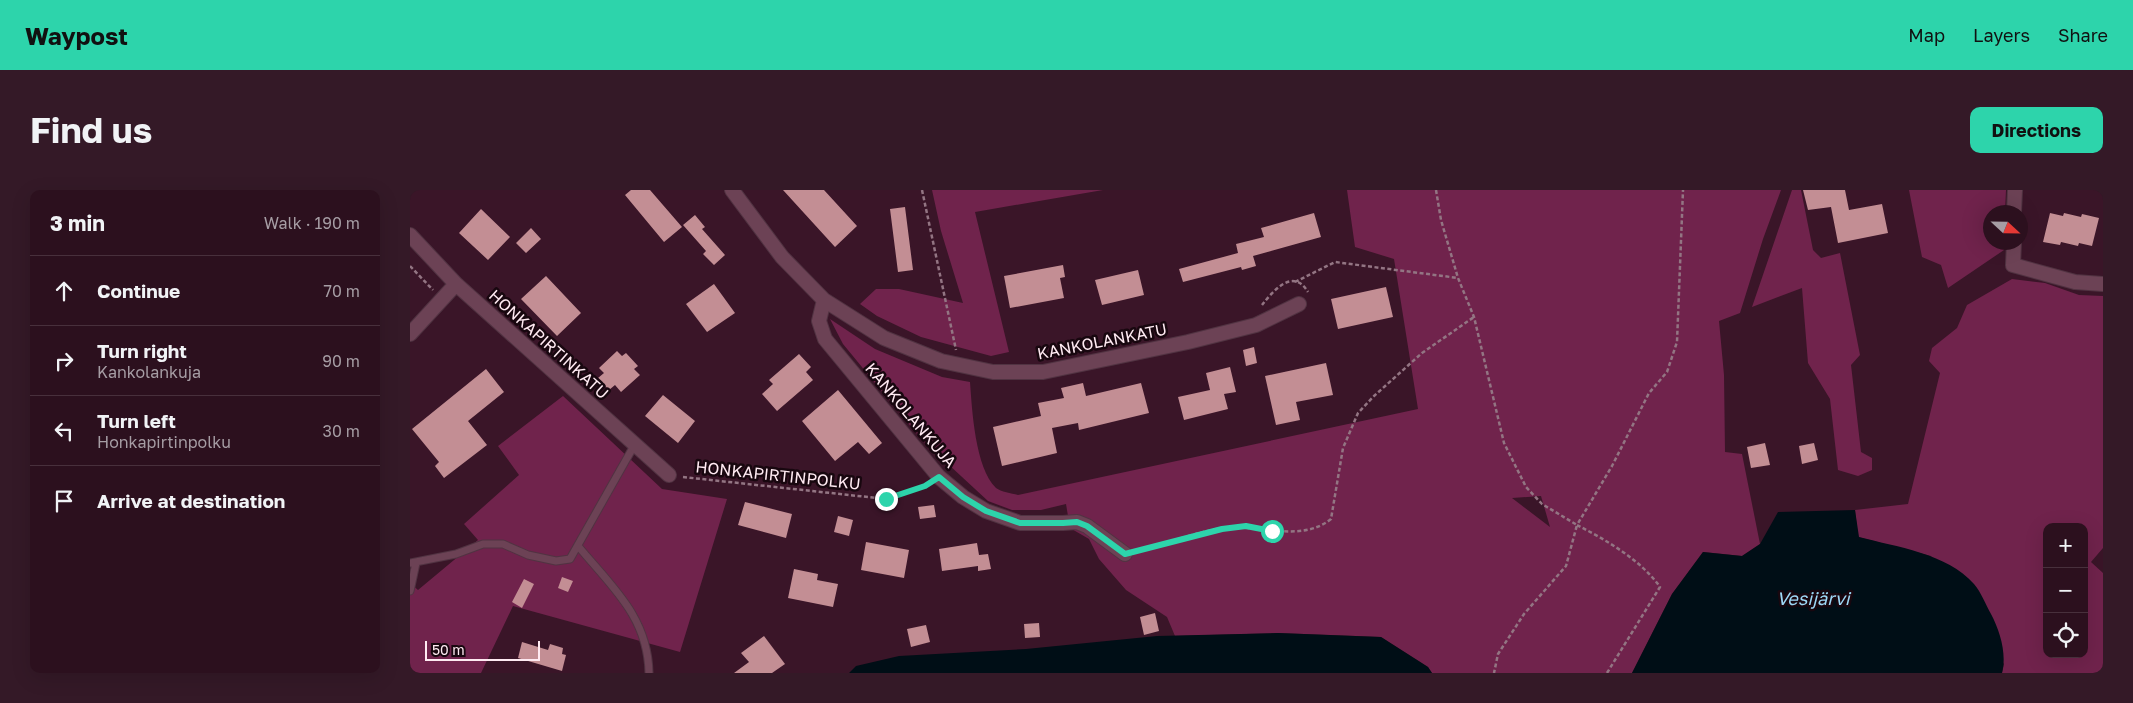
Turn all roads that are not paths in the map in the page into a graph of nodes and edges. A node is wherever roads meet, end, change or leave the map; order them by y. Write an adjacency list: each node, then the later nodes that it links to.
1 (732, 190): 8 (street, KANKOLANKATU)
2 (2015, 190): 3 (street)
3 (2014, 205)
4 (410, 235): 6 (street, HONKAPIRTINKATU)
5 (2014, 250): 7 (street)
6 (456, 284): 10 (street); 11 (street, HONKAPIRTINKATU)
7 (2103, 284)
8 (824, 300): 9 (street, KANKOLANKATU); 14 (street, KANKOLANKUJA)
9 (1299, 304)
10 (410, 334)
11 (635, 444): 12 (street, HONKAPIRTINKATU); 13 (lane)
12 (669, 475)
13 (578, 546): 15 (lane); 17 (lane)
14 (1125, 554)
15 (413, 563): 16 (lane)
16 (410, 591)
17 (649, 673)

